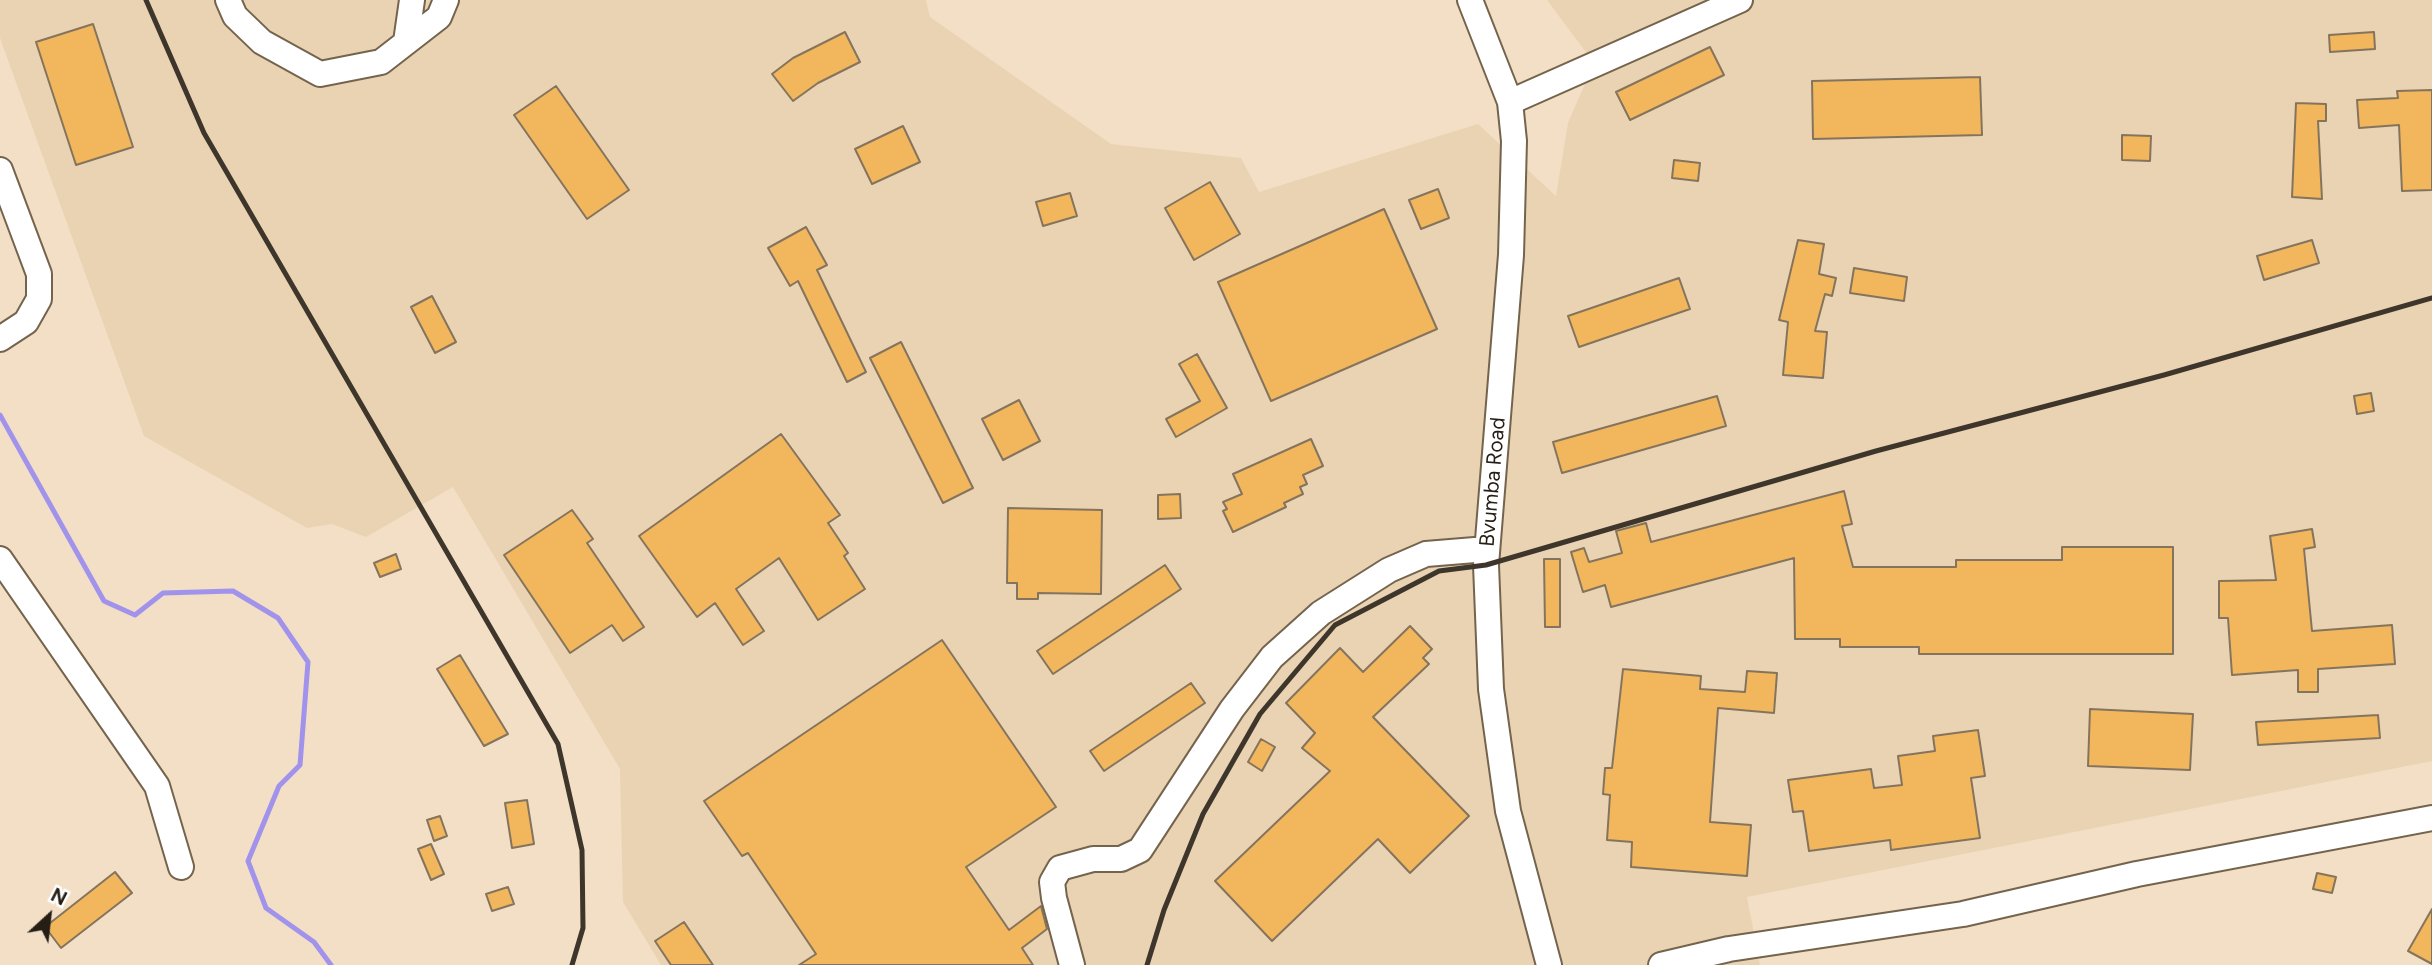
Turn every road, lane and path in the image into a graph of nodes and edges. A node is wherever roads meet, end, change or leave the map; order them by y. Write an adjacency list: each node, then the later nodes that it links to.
1 (228, 0): 6 (street)
2 (412, 0): 6 (street)
3 (446, 0): 6 (street)
4 (1470, 0): 7 (street, Bvumba Road)
5 (1740, 0): 7 (street)
6 (407, 42)
7 (1510, 102): 10 (street, Bvumba Road)
8 (0, 170): 9 (street)
9 (0, 339)
10 (1487, 549): 15 (street); 16 (street, Bvumba Road)
11 (0, 559): 13 (street)
12 (2432, 818): 14 (street)
13 (181, 867)
14 (1731, 957): 17 (street)
15 (1072, 965)
16 (1549, 965)
17 (1661, 965)

